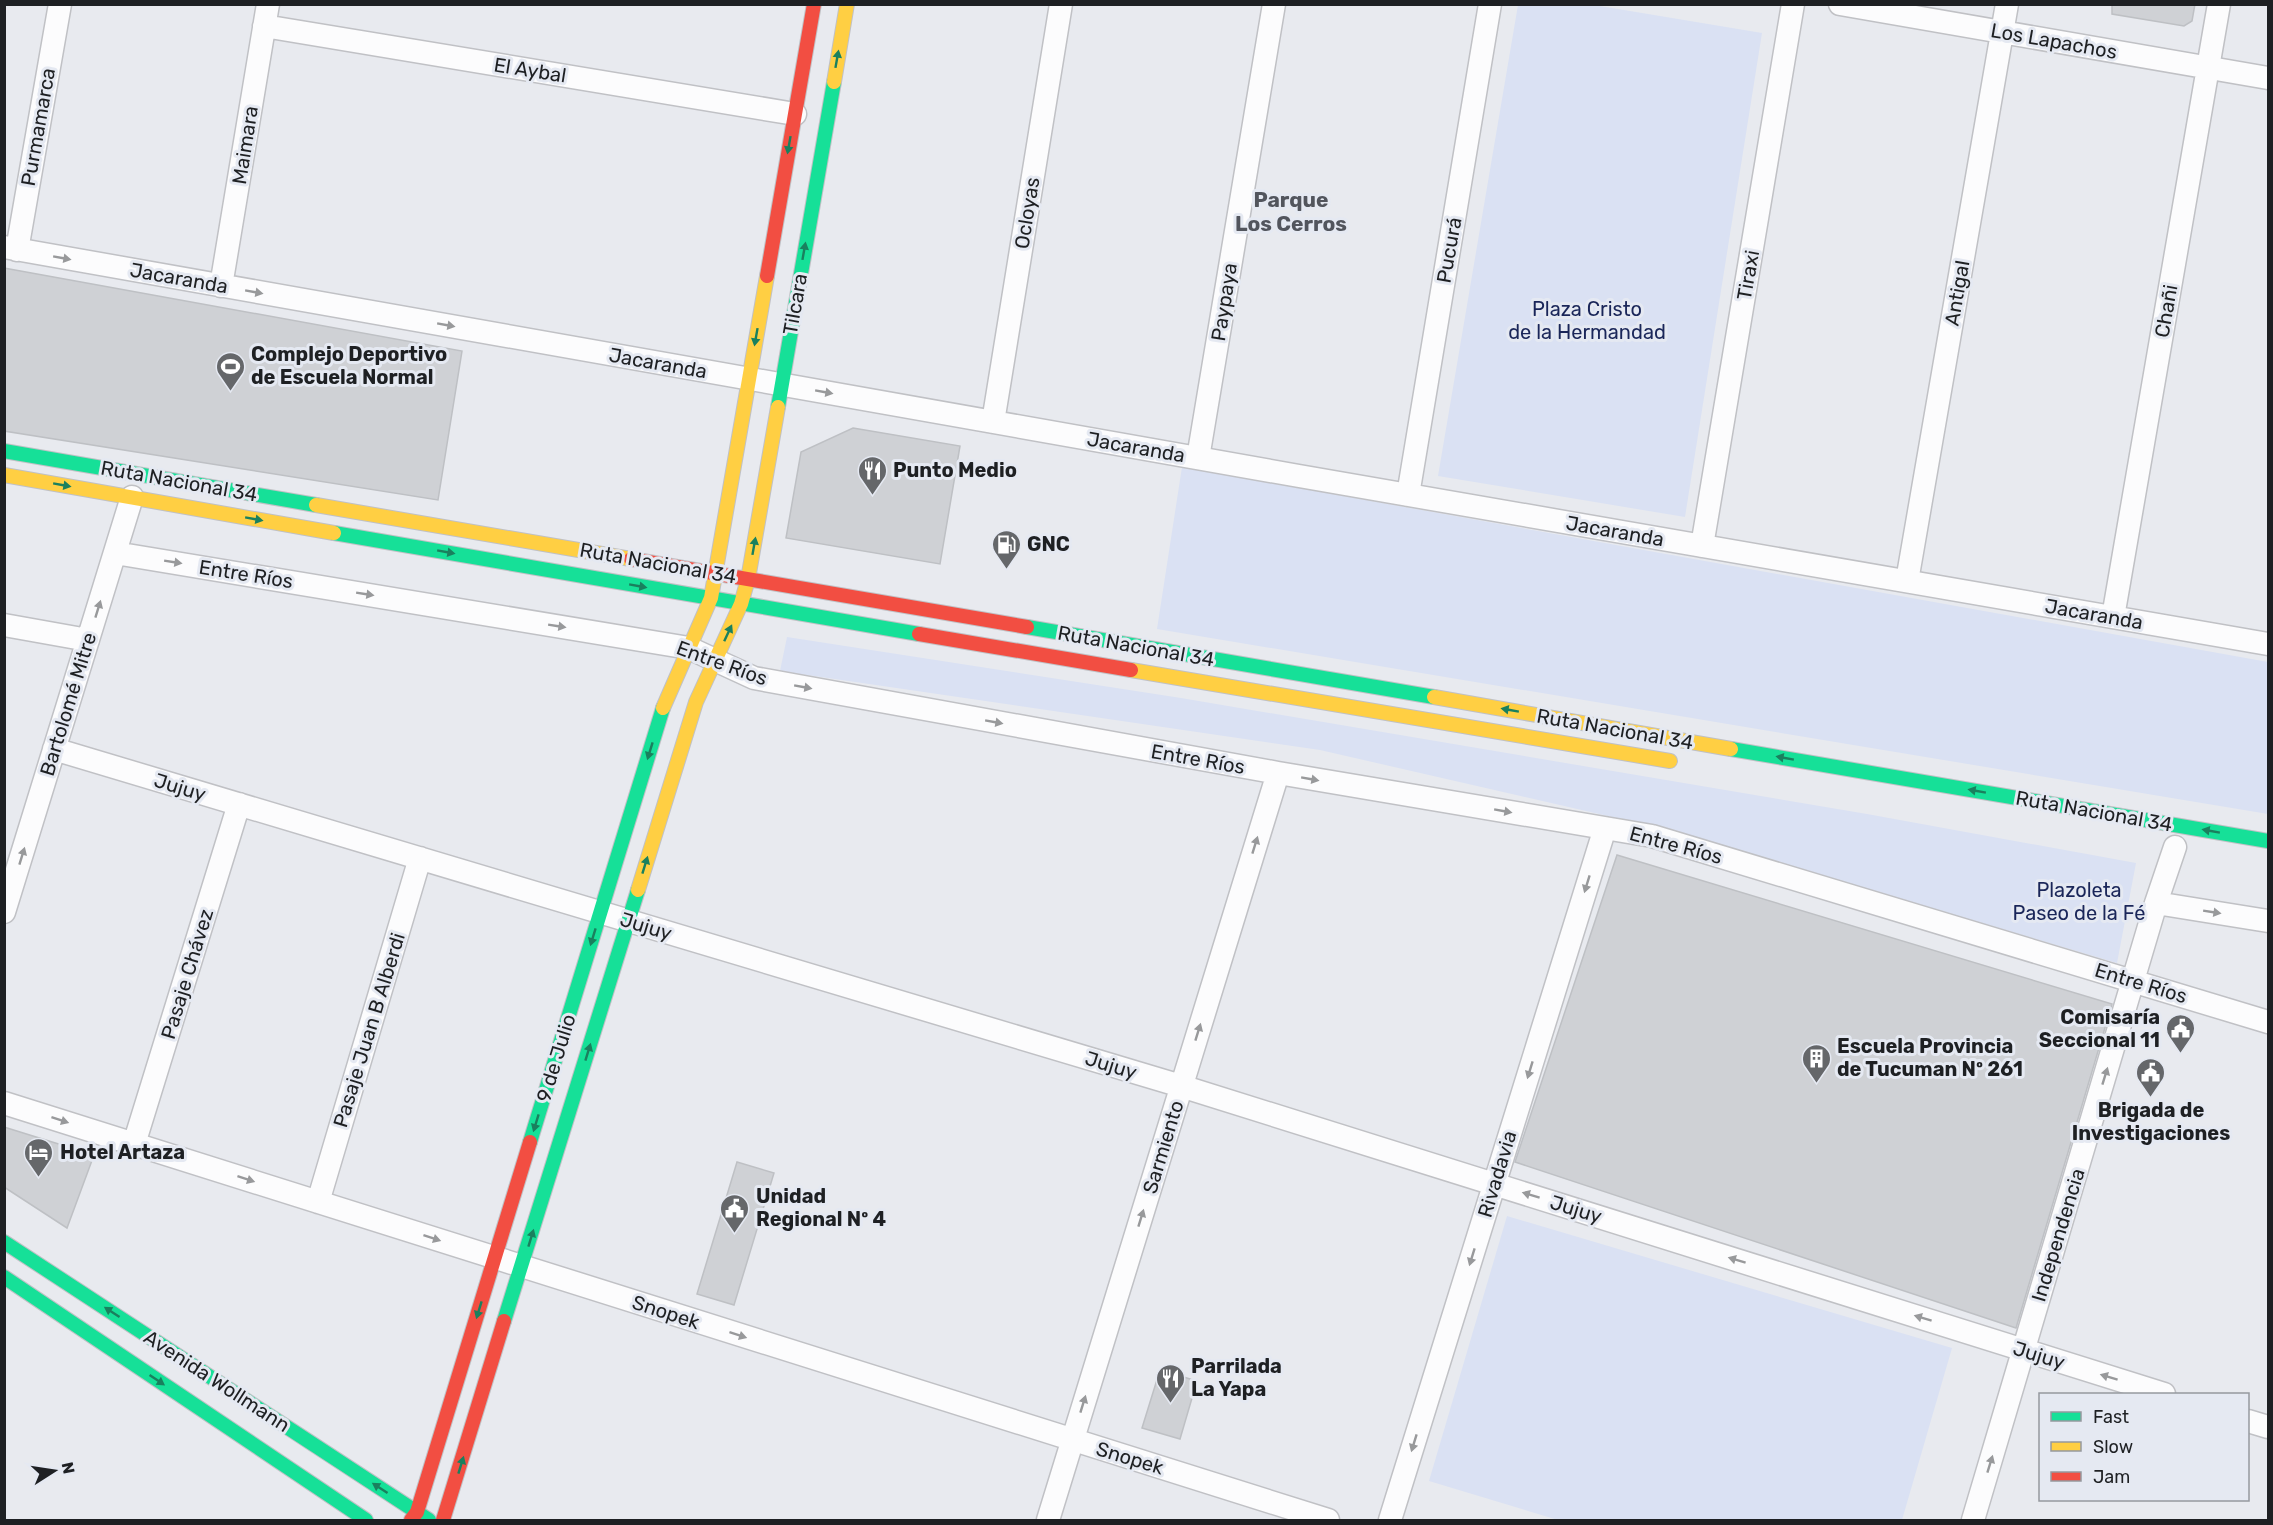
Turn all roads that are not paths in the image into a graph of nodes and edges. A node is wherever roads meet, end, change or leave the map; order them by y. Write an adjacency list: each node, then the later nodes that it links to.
1 (60, 4): 16 (street, Purmamarca)
2 (814, 4): 15 (main road, Tilcara)
3 (846, 4): 19 (main road, Tilcara, one-way to 3)
4 (1061, 4): 20 (street, Ocloyas)
5 (1274, 4): 22 (street, Paypaya)
6 (1490, 4): 24 (street, Pucurá)
7 (1794, 4): 26 (street, Tiraxi)
8 (1840, 4): 12 (street, Los Lapachos)
9 (2007, 4): 12 (street, Antigal)
10 (2219, 4): 13 (street, Chañi)
11 (266, 15): 15 (street, El Aybal); 17 (street, Maimara)
12 (2002, 32): 13 (street, Los Lapachos); 30 (street, Antigal)
13 (2208, 68): 14 (street, Los Lapachos); 33 (street, Chañi)
14 (2268, 78)
15 (795, 114): 18 (main road, Tilcara, one-way to 18)
16 (11, 249): 17 (street, Jacaranda, one-way to 17)
17 (221, 286): 18 (street, Jacaranda, one-way to 18)
18 (749, 379): 19 (street, Jacaranda); 28 (main road, Tilcara)
19 (782, 385): 20 (street, Jacaranda, one-way to 20); 29 (main road, Tilcara, one-way to 19)
20 (993, 422): 22 (street, Jacaranda)
21 (4, 451): 28 (main road, Ruta Nacional 34)
22 (1198, 458): 24 (street, Jacaranda)
23 (4, 475): 25 (main road, Ruta Nacional 34, one-way to 25)
24 (1408, 495): 26 (street, Jacaranda)
25 (132, 497): 27 (street, Bartolomé Mitre); 31 (main road, Ruta Nacional 34, one-way to 31)
26 (1702, 546): 30 (street, Jacaranda)
27 (115, 553): 35 (street, Bartolomé Mitre, one-way to 27); 37 (street, Entre Ríos, one-way to 37)
28 (716, 573): 29 (main road, Ruta Nacional 34); 31 (main road, Tilcara)
29 (748, 579): 32 (main road, Tilcara); 44 (main road, Ruta Nacional 34, one-way to 29)
30 (1907, 581): 33 (street, Jacaranda)
31 (711, 598): 32 (main road, Ruta Nacional 34); 37 (main road, 9 de Julio)
32 (741, 604): 38 (main road, 9 de Julio, one-way to 32); 40 (main road, Ruta Nacional 34)
33 (2113, 617): 36 (street, Jacaranda)
34 (4, 624): 35 (street)
35 (88, 640): 39 (street, Bartolomé Mitre)
36 (2268, 644)
37 (689, 648): 38 (street, Entre Ríos); 49 (main road, 9 de Julio, one-way to 49)
38 (715, 660): 41 (street, Entre Ríos, one-way to 41); 50 (main road, 9 de Julio, one-way to 38)
39 (54, 749): 42 (street, Jujuy); 48 (street, Bartolomé Mitre, one-way to 39)
40 (1682, 763)
41 (1278, 773): 43 (street, Entre Ríos, one-way to 43); 54 (street, Sarmiento, one-way to 41)
42 (239, 804): 46 (street, Jujuy); 56 (street, Pasaje Chávez)
43 (1605, 828): 52 (street, Entre Ríos); 57 (street, Rivadavia, one-way to 57)
44 (2268, 841)
45 (2175, 847): 47 (street, Independencia)
46 (420, 858): 49 (street, Jujuy); 58 (street, Pasaje Juan B Alberdi)
47 (2157, 903): 51 (street, one-way to 51); 52 (street, Independencia)
48 (4, 912)
49 (601, 912): 50 (street, Jujuy); 60 (main road, 9 de Julio, one-way to 60)
50 (628, 921): 54 (street, Jujuy); 61 (main road, 9 de Julio, one-way to 50)
51 (2268, 921)
52 (2133, 981): 53 (street, Entre Ríos); 63 (street, Independencia, one-way to 52)
53 (2268, 1022)
54 (1181, 1086): 57 (street, Jujuy); 67 (street, Sarmiento, one-way to 54)
55 (4, 1103): 56 (street, Snopek, one-way to 56)
56 (134, 1144): 58 (street, Snopek, one-way to 58)
57 (1495, 1184): 63 (street, Jujuy, one-way to 57); 74 (street, Rivadavia, one-way to 74)
58 (318, 1202): 60 (street, Snopek, one-way to 60)
59 (4, 1242): 68 (main road, Avenida Wollmann, one-way to 59)
60 (495, 1258): 61 (street, Snopek); 68 (main road, 9 de Julio, one-way to 68)
61 (522, 1266): 67 (street, Snopek, one-way to 67); 71 (main road, 9 de Julio, one-way to 61)
62 (4, 1276): 69 (main road, Avenida Wollmann, one-way to 69)
63 (2024, 1350): 64 (street, Jujuy, one-way to 63); 75 (street, Independencia, one-way to 63)
64 (2158, 1393)
65 (2249, 1422): 66 (street)
66 (2268, 1427)
67 (1072, 1440): 72 (street, Sarmiento); 73 (street, Snopek)
68 (414, 1516): 70 (main road, Avenida Wollmann)
69 (366, 1521)
70 (429, 1521)
71 (444, 1521)
72 (1048, 1521)
73 (1328, 1521)
74 (1390, 1521)
75 (1973, 1521)

